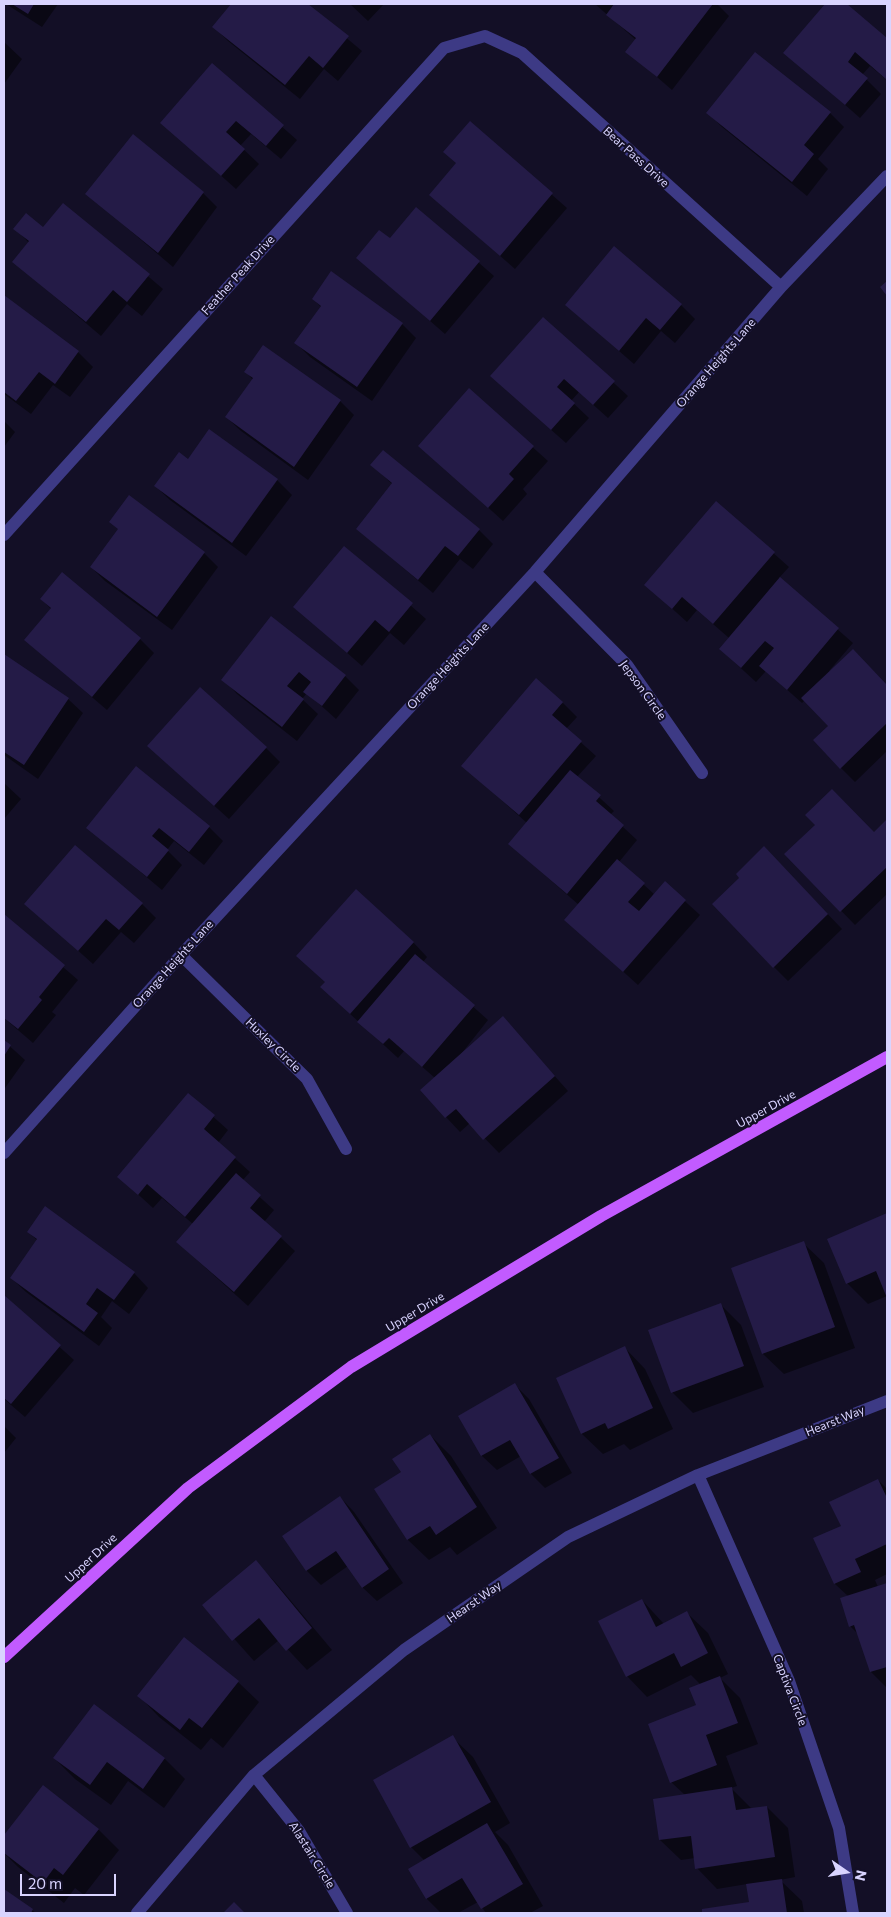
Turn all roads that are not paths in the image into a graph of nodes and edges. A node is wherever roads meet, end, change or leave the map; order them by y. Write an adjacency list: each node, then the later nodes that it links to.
1 (485, 36): 3 (street, Bear Pass Drive); 4 (street, Feather Peak Drive)
2 (887, 176): 3 (street, Orange Heights Lane)
3 (781, 287): 5 (street, Orange Heights Lane)
4 (4, 535)
5 (535, 572): 6 (street, Jepson Circle); 7 (street, Orange Heights Lane)
6 (702, 773)
7 (181, 955): 9 (street, Huxley Circle); 10 (street, Orange Heights Lane)
8 (887, 1057): 13 (main road, Upper Drive)
9 (346, 1149)
10 (4, 1153)
11 (887, 1401): 12 (street, Hearst Way)
12 (698, 1475): 14 (street, Hearst Way); 17 (street, Captiva Circle)
13 (4, 1658)
14 (254, 1775): 15 (street, Hearst Way); 16 (street, Alastair Circle)
15 (137, 1913)
16 (347, 1913)
17 (853, 1913)

